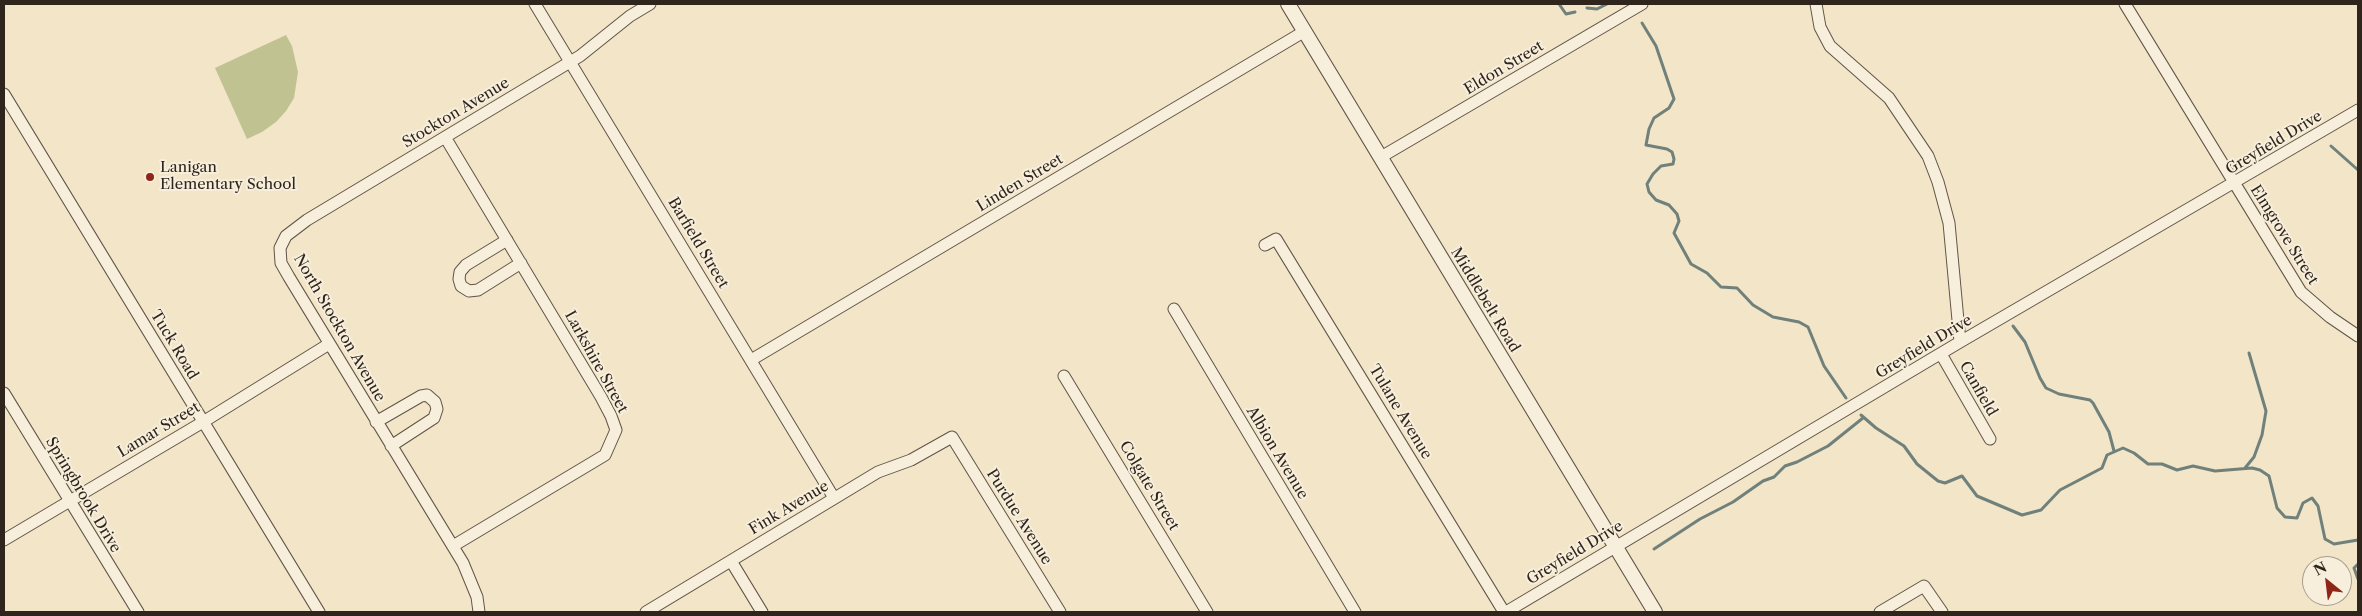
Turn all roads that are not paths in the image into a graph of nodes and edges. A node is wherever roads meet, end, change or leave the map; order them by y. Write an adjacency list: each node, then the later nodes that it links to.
1 (535, 4): 8 (street, Barfield Street)
2 (650, 4): 8 (street, Stockton Avenue)
3 (1288, 4): 7 (street, Middlebelt Road)
4 (1642, 4): 12 (street, Eldon Street)
5 (1816, 4): 20 (street)
6 (2125, 4): 13 (street, Elmgrove Street)
7 (1305, 31): 12 (street, Middlebelt Road); 23 (street, Linden Street)
8 (570, 61): 11 (street, Stockton Avenue); 23 (street, Barfield Street)
9 (4, 94): 26 (street, Tuck Road)
10 (2358, 110): 13 (street, Greyfield Drive)
11 (445, 137): 14 (street, Larkshire Street); 16 (street, Stockton Avenue)
12 (1381, 157): 35 (street, Middlebelt Road)
13 (2234, 183): 19 (street, Elmgrove Street); 20 (street, Greyfield Drive)
14 (507, 240): 17 (street, Larkshire Street); 17 (street)
15 (1265, 245): 45 (street, Tulane Avenue)
16 (280, 248): 21 (street, North Stockton Avenue)
17 (521, 263): 34 (street, Larkshire Street)
18 (1174, 309): 44 (street, Albion Avenue)
19 (2358, 336)
20 (1960, 342): 22 (street, Greyfield Drive)
21 (329, 344): 26 (street, Lamar Street); 27 (street, North Stockton Avenue)
22 (1940, 354): 29 (street, Canfield); 35 (street, Greyfield Drive)
23 (751, 360): 31 (street, Barfield Street)
24 (1064, 376): 43 (street, Colgate Street)
25 (4, 393): 32 (street, Springbrook Drive)
26 (203, 422): 32 (street, Lamar Street); 38 (street, Tuck Road)
27 (376, 422): 30 (street, North Stockton Avenue); 30 (street, North Stockton Avenue)
28 (952, 437): 31 (street, Fink Avenue); 42 (street, Purdue Avenue)
29 (1990, 438)
30 (391, 446): 34 (street, North Stockton Avenue)
31 (834, 498): 36 (street, Fink Avenue)
32 (69, 501): 33 (street, Lamar Street); 37 (street, Springbrook Drive)
33 (4, 540)
34 (453, 546): 39 (street, North Stockton Avenue)
35 (1614, 547): 45 (street, Greyfield Drive); 46 (street, Middlebelt Road)
36 (731, 561): 40 (street, Fink Avenue); 41 (street)
37 (138, 612)
38 (319, 612)
39 (480, 612)
40 (646, 612)
41 (762, 612)
42 (1060, 612)
43 (1207, 612)
44 (1355, 612)
45 (1505, 612)
46 (1654, 612)
47 (1880, 612): 48 (street)
48 (1942, 612)

